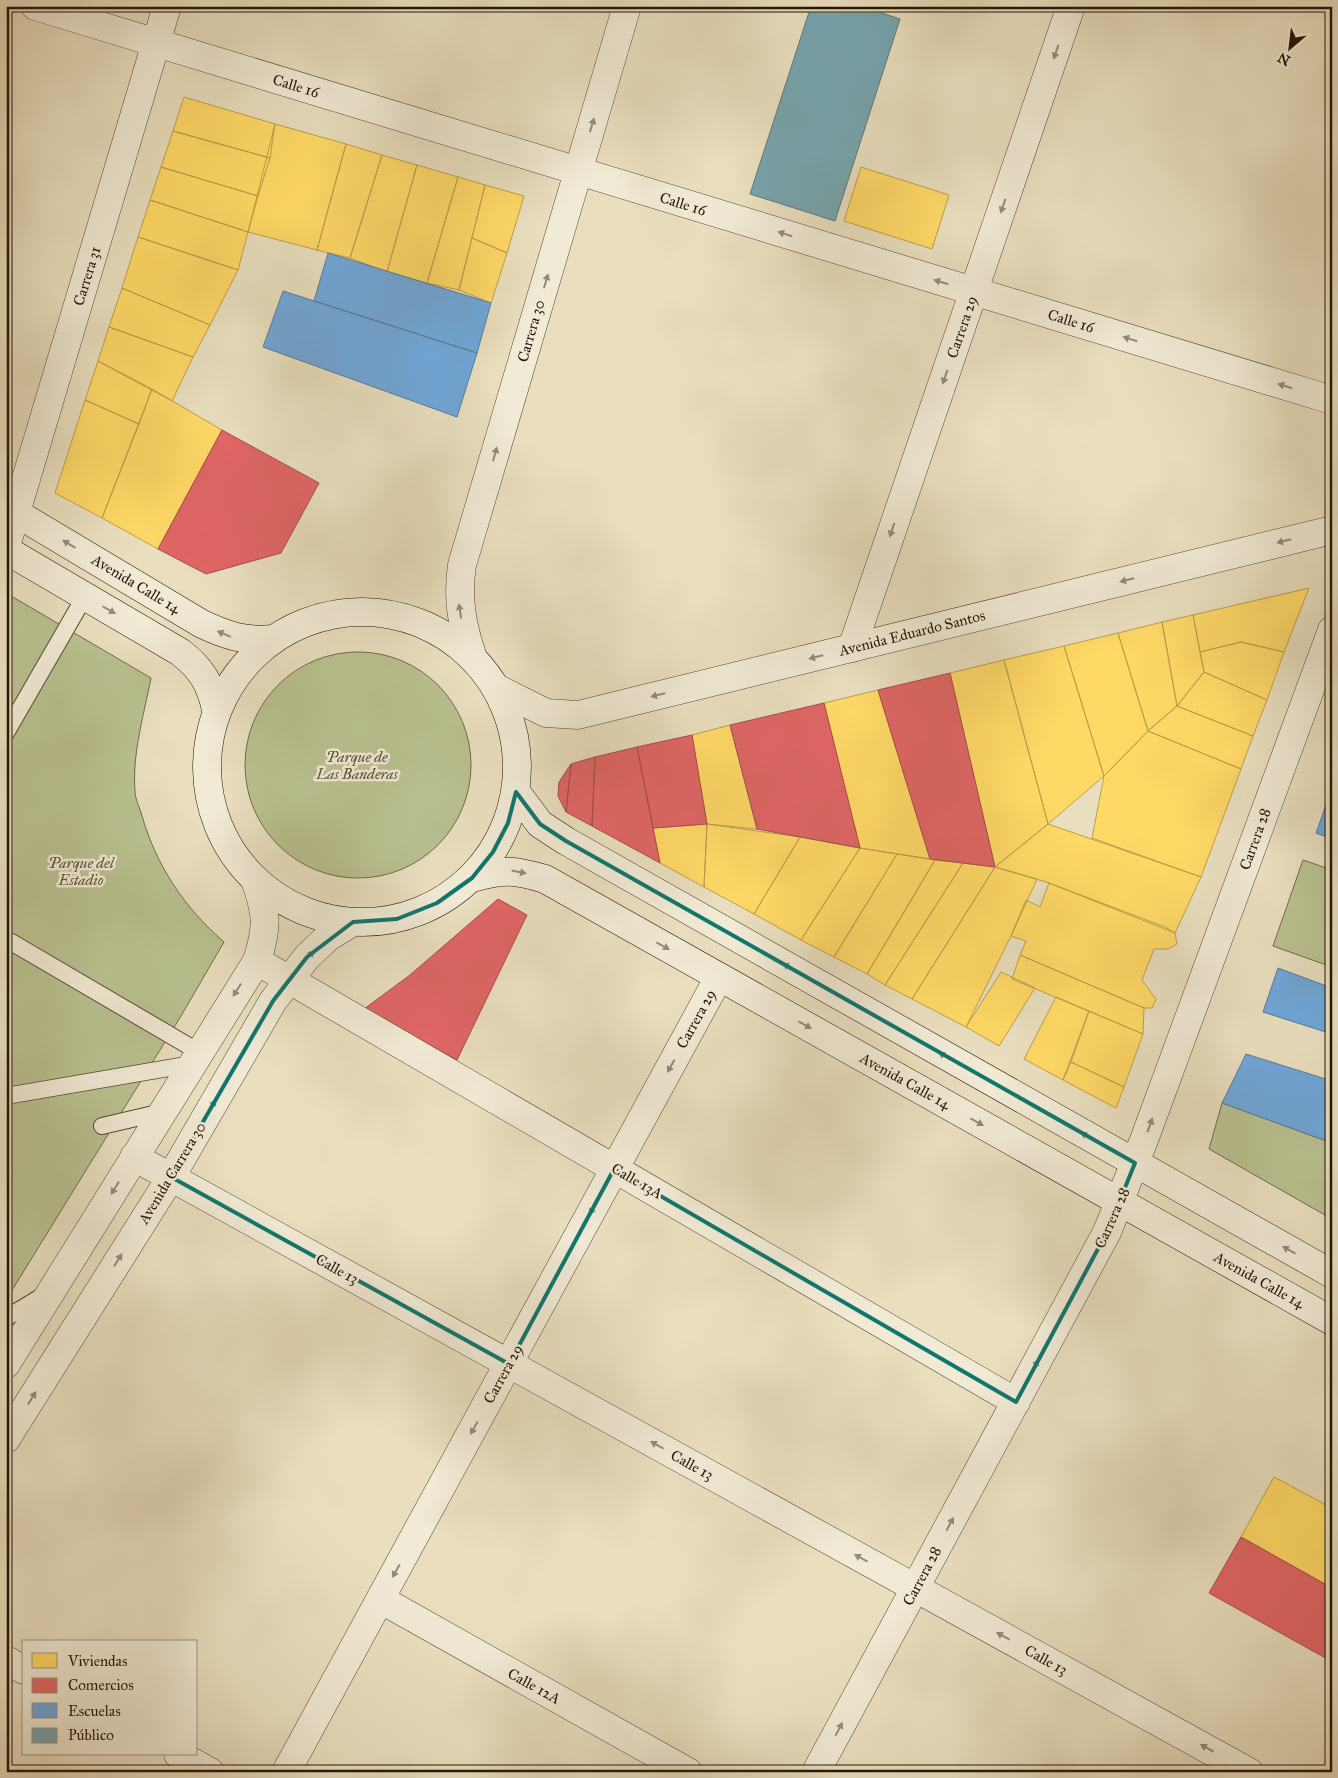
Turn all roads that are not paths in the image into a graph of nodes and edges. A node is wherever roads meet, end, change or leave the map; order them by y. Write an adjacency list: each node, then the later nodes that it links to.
1 (35, 6): 5 (street, Calle 16)
2 (168, 6): 5 (street, Carrera 31)
3 (627, 6): 6 (street, Carrera 30, one-way to 3)
4 (1071, 6): 7 (street, Carrera 29, one-way to 7)
5 (156, 43): 6 (street, Calle 16); 9 (street, Carrera 31)
6 (578, 172): 7 (street, Calle 16, one-way to 6); 17 (street, Carrera 30, one-way to 6)
7 (974, 292): 8 (street, Calle 16, one-way to 7); 16 (street, Carrera 29, one-way to 16)
8 (1332, 400)
9 (11, 510): 11 (street, Carrera 31); 15 (street, Avenida Calle 14, one-way to 9)
10 (1332, 530): 16 (street, Avenida Eduardo Santos, one-way to 16)
11 (6, 546)
12 (6, 550): 13 (street)
13 (85, 596): 19 (street, one-way to 19); 20 (lane)
14 (1332, 630): 34 (street, Carrera 28, one-way to 14)
15 (272, 639): 17 (street); 19 (street)
16 (852, 648): 18 (street, Avenida Eduardo Santos, one-way to 18)
17 (473, 658): 18 (street)
18 (496, 688): 21 (street)
19 (216, 710): 23 (street)
20 (6, 733)
21 (516, 792): 22 (street); 34 (street, one-way to 21)
22 (472, 878): 24 (street); 27 (street, Avenida Calle 14, one-way to 27)
23 (255, 880): 24 (street); 26 (street)
24 (353, 922): 28 (street, Avenida Carrera 30, one-way to 24)
25 (6, 939): 29 (lane)
26 (257, 961): 28 (street, Calle 13A); 29 (street, one-way to 29)
27 (719, 977): 35 (street, Carrera 29, one-way to 35); 37 (street, Avenida Calle 14, one-way to 37)
28 (289, 980): 35 (street, Calle 13A); 36 (street, Avenida Carrera 30, one-way to 28)
29 (196, 1058): 30 (lane); 31 (street)
30 (6, 1096)
31 (162, 1112): 32 (lane); 33 (street)
32 (102, 1126)
33 (134, 1157): 36 (street, Calle 13); 39 (street, one-way to 39)
34 (1135, 1163): 37 (street, Carrera 28); 38 (street, one-way to 34)
35 (614, 1169): 43 (street, Carrera 29, one-way to 43); 44 (street, Calle 13A)
36 (171, 1178): 43 (street, Calle 13); 45 (street, Avenida Carrera 30, one-way to 36)
37 (1120, 1202): 41 (street, Avenida Calle 14); 44 (street, Carrera 28, one-way to 37)
38 (1332, 1274)
39 (53, 1290): 40 (lane); 42 (street)
40 (6, 1318)
41 (1332, 1321)
42 (6, 1364)
43 (509, 1364): 46 (street, Calle 13, one-way to 43); 47 (street, Carrera 29, one-way to 47)
44 (1016, 1402): 46 (street, Carrera 28, one-way to 44)
45 (6, 1439)
46 (915, 1588): 54 (street, Carrera 28, one-way to 46); 55 (street, Calle 13, one-way to 46)
47 (380, 1600): 52 (street, Carrera 29); 53 (street, Calle 12A)
48 (6, 1660): 49 (street)
49 (22, 1669)
50 (182, 1756): 51 (street)
51 (210, 1772)
52 (286, 1772)
53 (688, 1772)
54 (816, 1772)
55 (1249, 1772)

